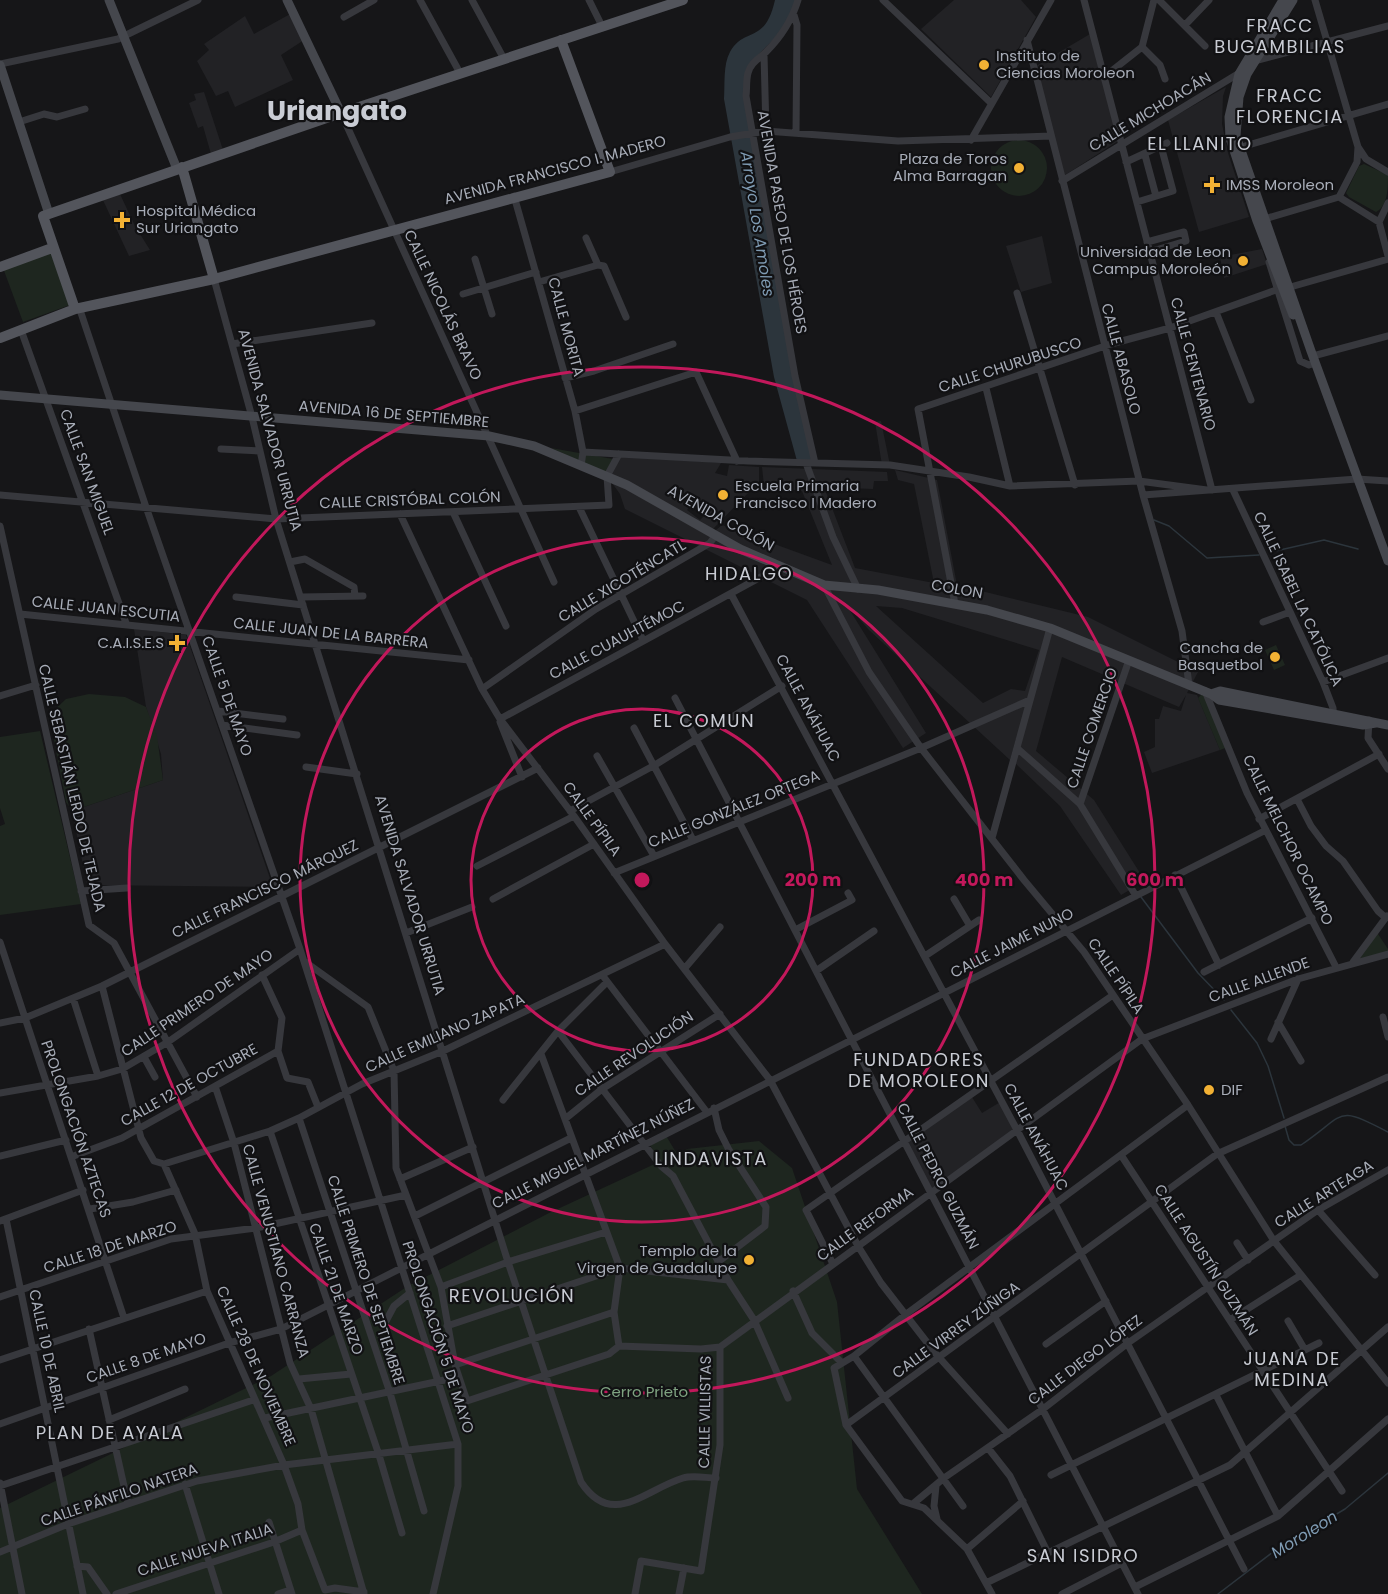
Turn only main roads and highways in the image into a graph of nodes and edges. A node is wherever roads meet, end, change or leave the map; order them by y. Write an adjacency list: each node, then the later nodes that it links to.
1 (664, 0): 3 (main road)
2 (683, 0): 3 (main road)
3 (633, 14): 4 (main road)
4 (561, 40): 5 (main road); 8 (main road, AVENIDA FRANCISCO I. MADERO)
5 (180, 168): 6 (main road); 8 (main road, AVENIDA SALVADOR URRUTIA)
6 (52, 248): 7 (main road); 9 (main road)
7 (0, 267)
8 (214, 279): 9 (main road, AVENIDA FRANCISCO I. MADERO)
9 (78, 309): 10 (main road, AVENIDA FRANCISCO I. MADERO)
10 (0, 338)

